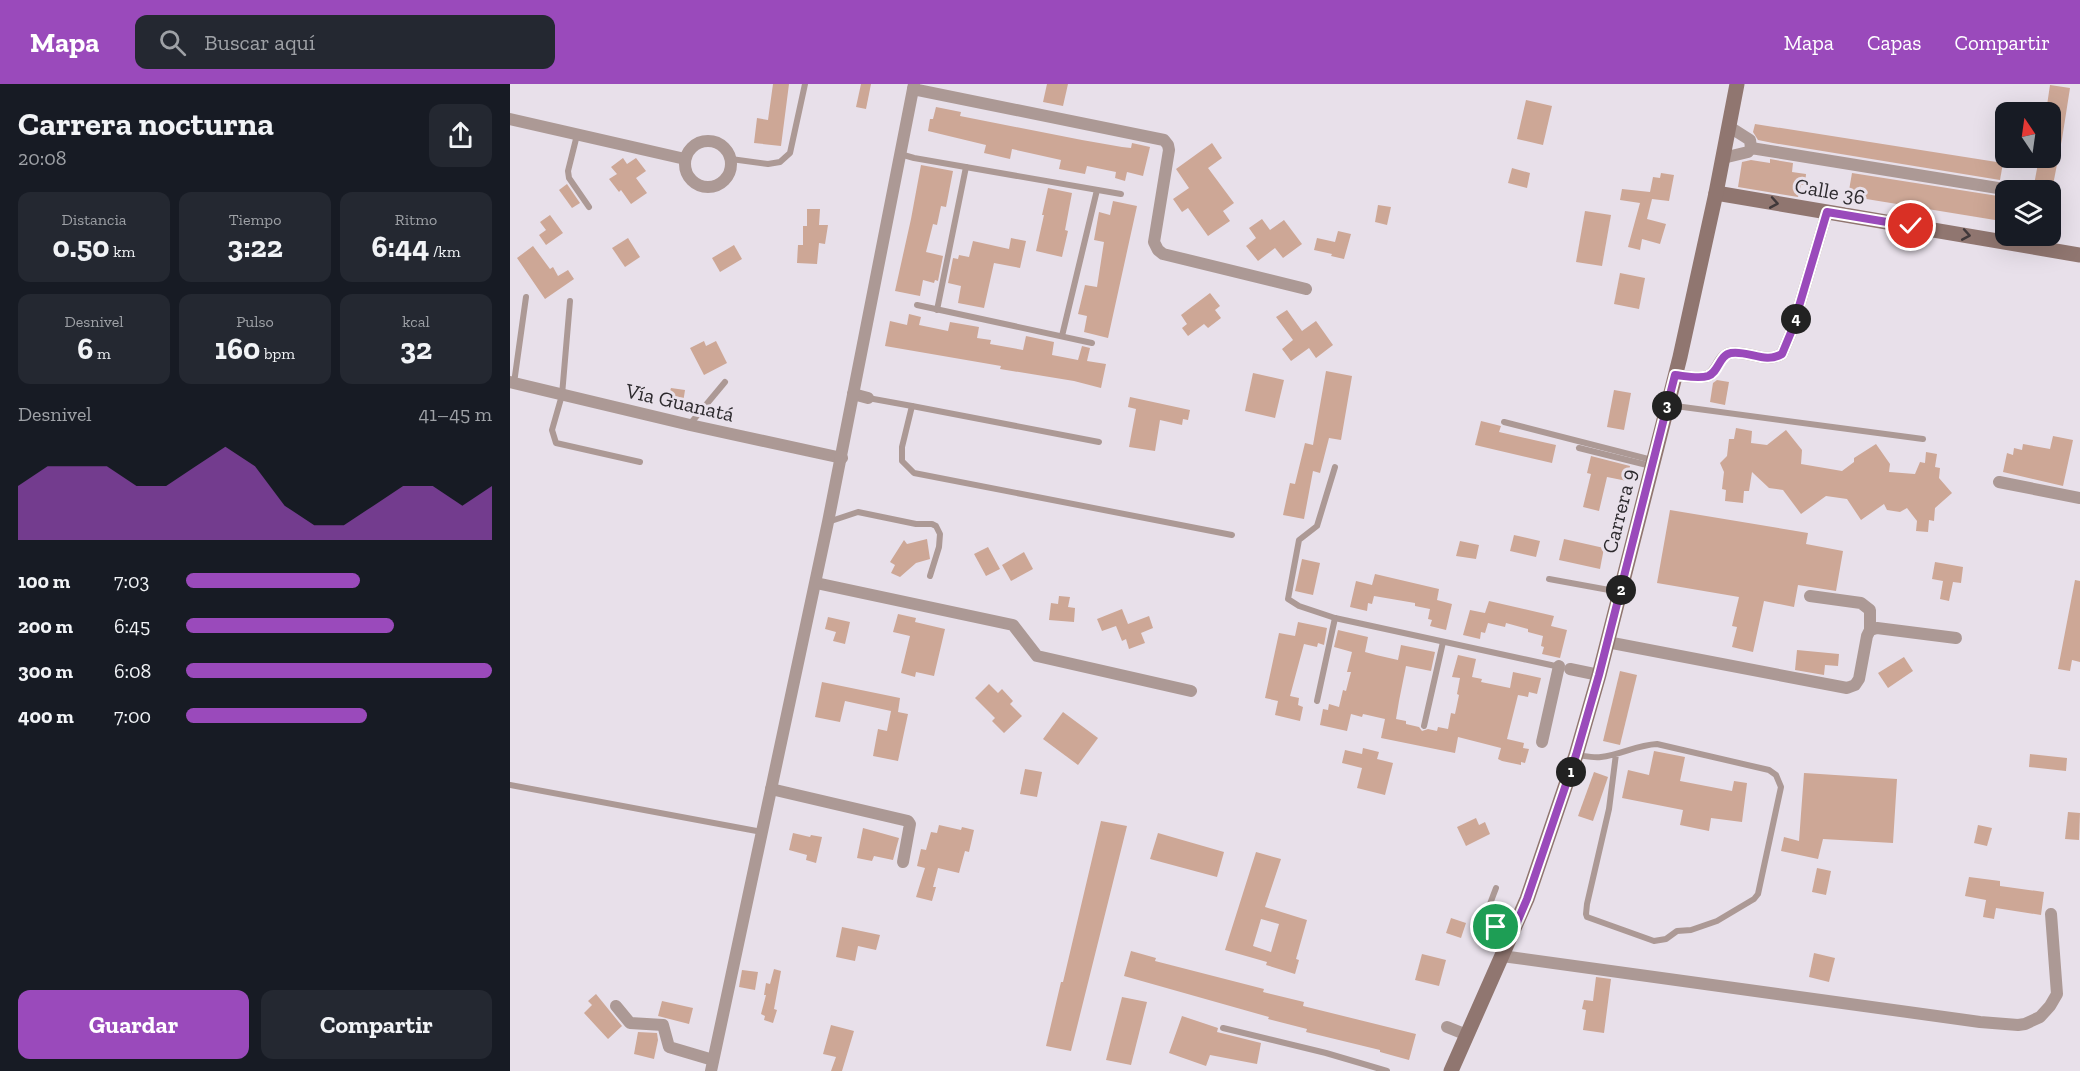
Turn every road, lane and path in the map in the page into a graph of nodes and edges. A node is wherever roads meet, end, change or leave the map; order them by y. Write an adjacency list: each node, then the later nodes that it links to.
1 (805, 84): 11 (lane)
2 (1737, 84): 5 (main road, Carrera 9)
3 (913, 87): 8 (street); 20 (street)
4 (510, 119): 6 (street)
5 (1728, 126): 7 (street); 9 (main road, Carrera 9)
6 (577, 135): 10 (street); 17 (lane)
7 (1751, 148): 9 (street); 13 (street)
8 (899, 153): 12 (lane); 31 (street)
9 (1723, 158): 15 (main road, Carrera 9)
10 (686, 159): 11 (street); 11 (street)
11 (731, 159)
12 (966, 166): 14 (lane); 24 (lane)
13 (1995, 188)
14 (1097, 190): 16 (lane); 25 (lane)
15 (1716, 193): 18 (main road, Calle 36, one-way to 18); 27 (main road, Carrera 9)
16 (1121, 194)
17 (589, 207)
18 (1827, 212): 19 (main road, Calle 36, one-way to 19); 27 (street)
19 (2080, 255)
20 (1306, 290)
21 (526, 297): 29 (lane)
22 (570, 301): 30 (lane)
23 (917, 305): 24 (lane)
24 (937, 310): 25 (lane)
25 (1062, 336): 26 (lane)
26 (1092, 343)
27 (1675, 375): 33 (main road, Carrera 9)
28 (725, 382): 36 (lane)
29 (512, 383): 30 (street, Vía Guanatá)
30 (562, 394): 36 (street, Vía Guanatá); 41 (lane)
31 (854, 394): 32 (street); 40 (street)
32 (868, 398): 34 (lane)
33 (1667, 404): 37 (lane); 42 (main road, Carrera 9)
34 (912, 406): 38 (lane); 47 (lane)
35 (1504, 422): 42 (lane)
36 (690, 425): 40 (street, Vía Guanatá)
37 (1923, 439)
38 (1099, 442)
39 (1579, 448): 42 (lane)
40 (842, 458): 46 (street)
41 (640, 462)
42 (1652, 463): 51 (main road, Carrera 9)
43 (1335, 467): 53 (lane)
44 (1999, 482): 45 (street)
45 (2080, 498)
46 (828, 522): 48 (lane); 50 (street)
47 (1232, 535)
48 (930, 576)
49 (1549, 579): 51 (lane)
50 (816, 583): 60 (street); 67 (street)
51 (1620, 592): 57 (main road, Carrera 9)
52 (1810, 596): 54 (street)
53 (1335, 618): 56 (lane); 61 (lane)
54 (1870, 630): 55 (street); 57 (street)
55 (1956, 638)
56 (1443, 642): 58 (lane); 62 (lane)
57 (1607, 642): 59 (main road, Carrera 9)
58 (1564, 668): 59 (street); 63 (street)
59 (1599, 675): 65 (main road, Carrera 9)
60 (1191, 691)
61 (1317, 701)
62 (1424, 726)
63 (1542, 742)
64 (1616, 754): 64 (lane); 65 (lane)
65 (1576, 755): 72 (main road, Carrera 9)
66 (510, 785): 68 (lane)
67 (771, 789): 68 (street); 69 (street)
68 (762, 832): 78 (street)
69 (903, 862)
70 (1496, 888): 72 (lane)
71 (2051, 914): 73 (street)
72 (1512, 934): 73 (main road, Carrera 9)
73 (1502, 956): 77 (main road, Carrera 9)
74 (616, 1006): 78 (street)
75 (1447, 1026): 77 (street)
76 (1223, 1028): 79 (lane)
77 (1467, 1035): 80 (main road, Carrera 9)
78 (712, 1065)
79 (1387, 1071)
80 (1451, 1071)

